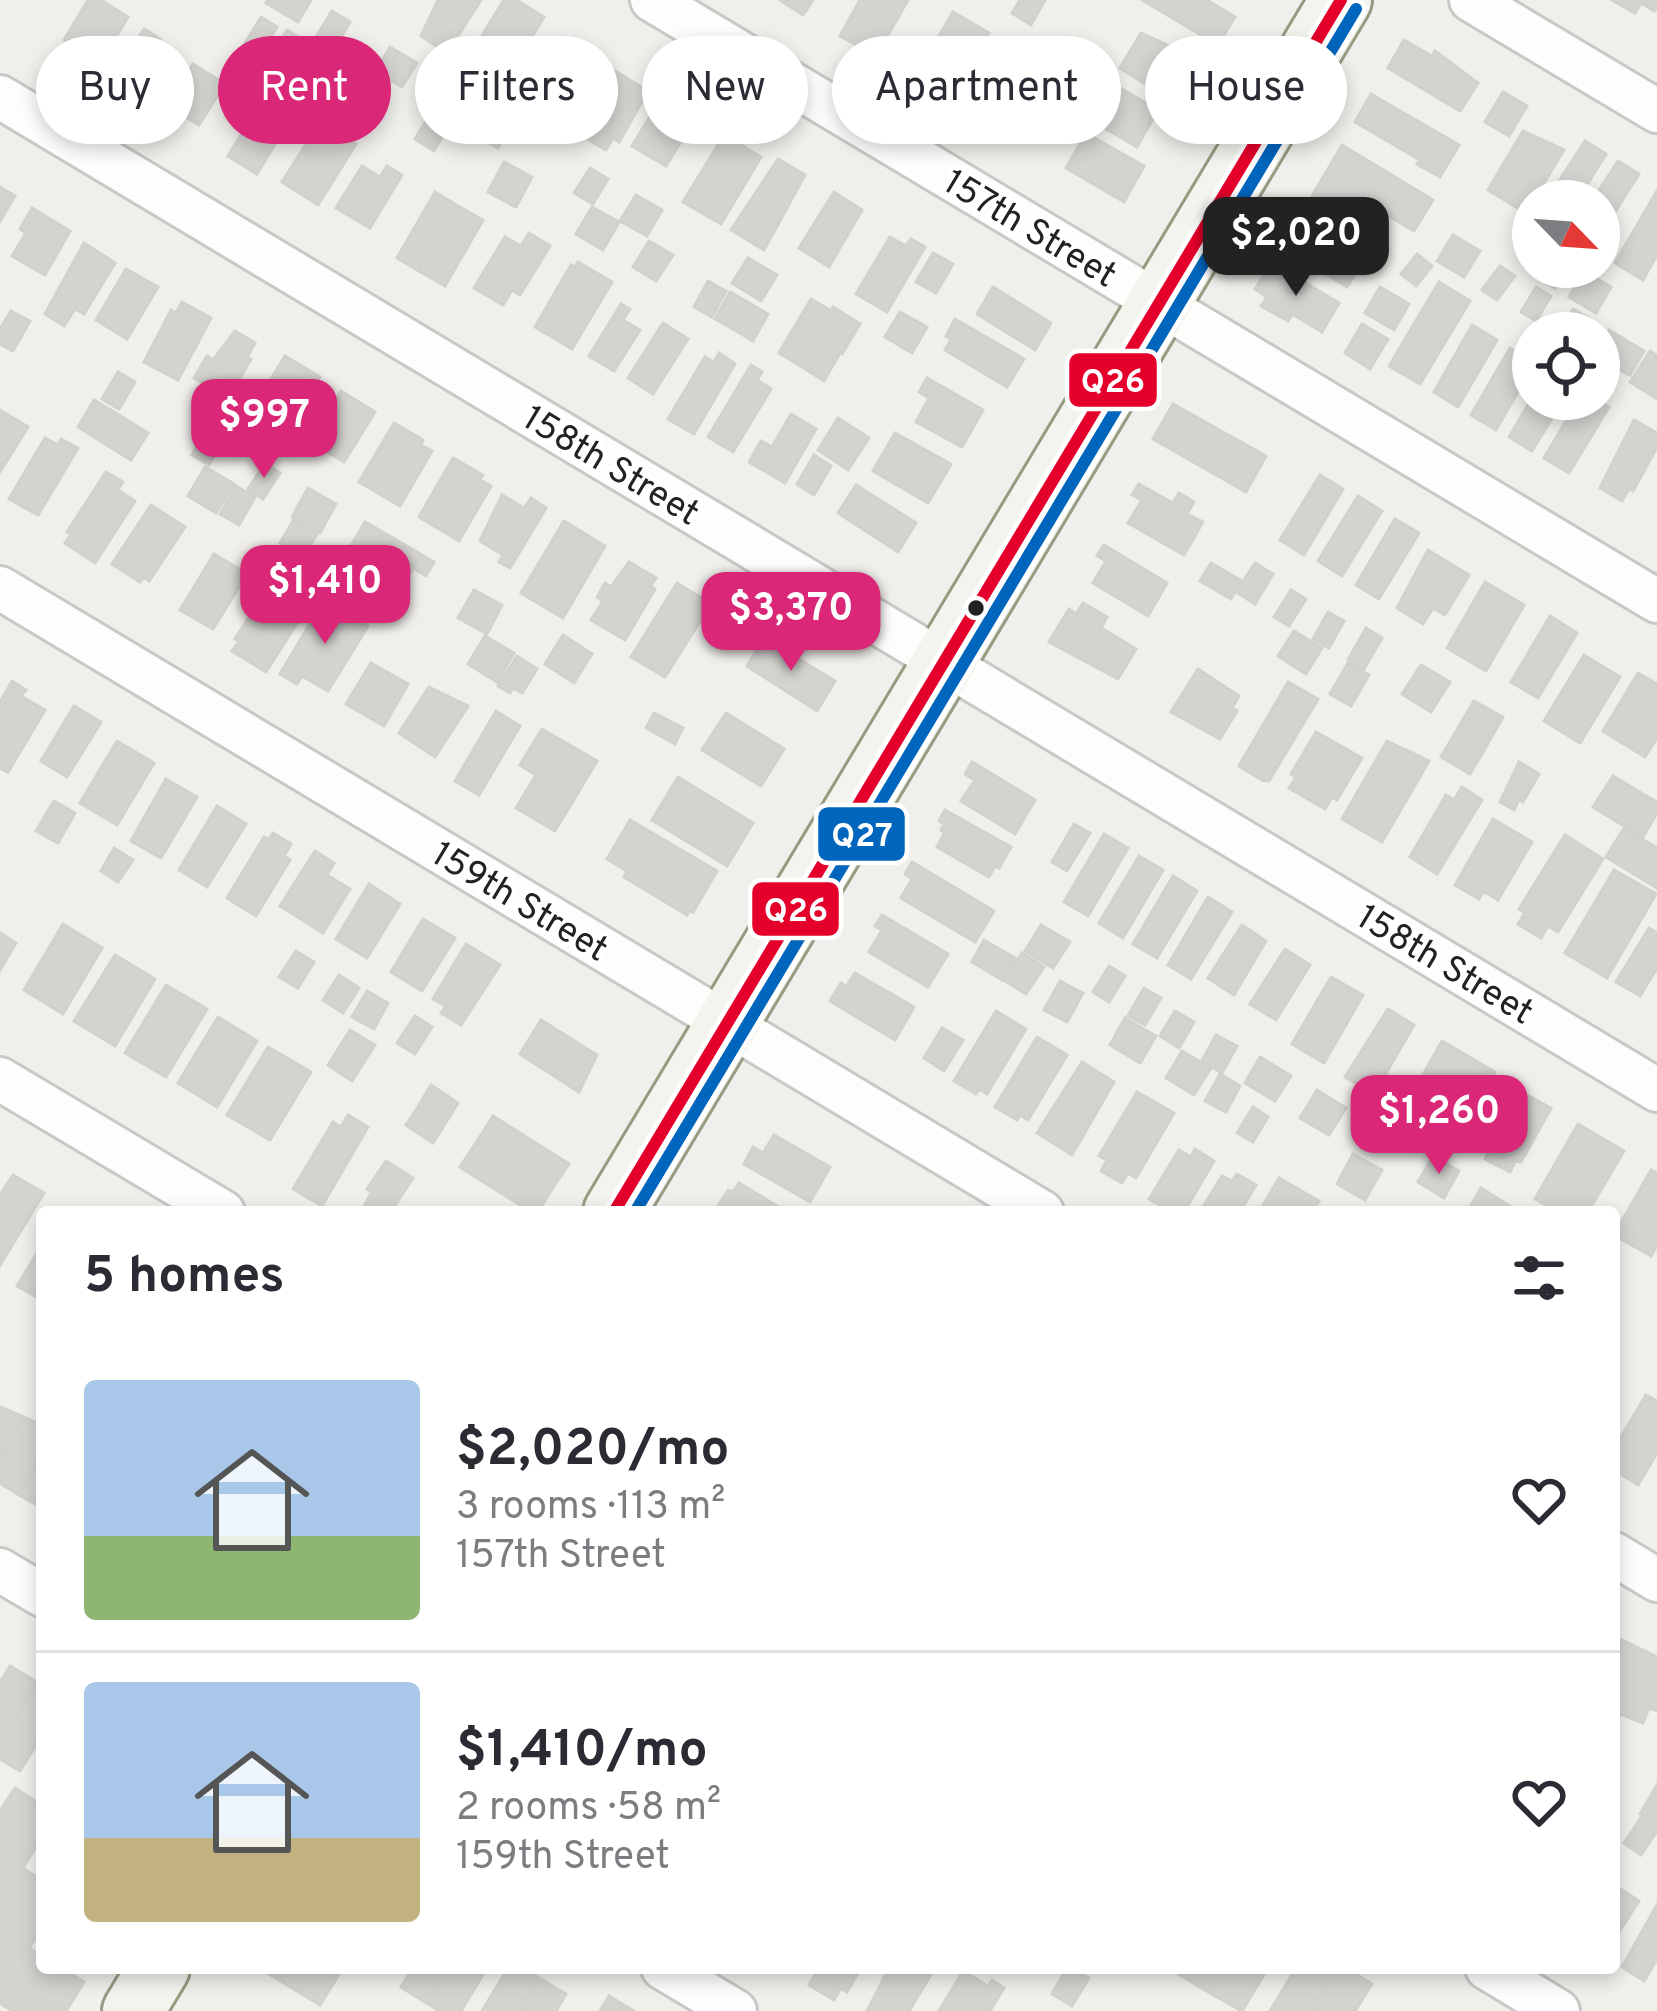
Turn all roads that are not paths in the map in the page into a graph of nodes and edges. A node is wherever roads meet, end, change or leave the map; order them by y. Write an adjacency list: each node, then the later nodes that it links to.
1 (652, 0): 6 (street, 157th Street)
2 (1341, 0): 6 (street)
3 (1472, 0): 5 (street)
4 (0, 97): 9 (street, 158th Street)
5 (1657, 111)
6 (1157, 302): 8 (street, 157th Street); 9 (street)
7 (0, 588): 10 (street, 159th Street)
8 (1657, 601)
9 (942, 661): 10 (street); 12 (street, 158th Street)
10 (726, 1022): 14 (street); 15 (street, 159th Street)
11 (0, 1079): 13 (street)
12 (1657, 1090)
13 (213, 1206)
14 (618, 1206)
15 (1032, 1206)
16 (1620, 1558): 18 (street)
17 (0, 1570): 19 (street)
18 (1657, 1580)
19 (36, 1591)
20 (155, 1974): 23 (street)
21 (673, 1974): 24 (street)
22 (1497, 1974): 25 (street)
23 (133, 2011)
24 (735, 2011)
25 (1558, 2011)

